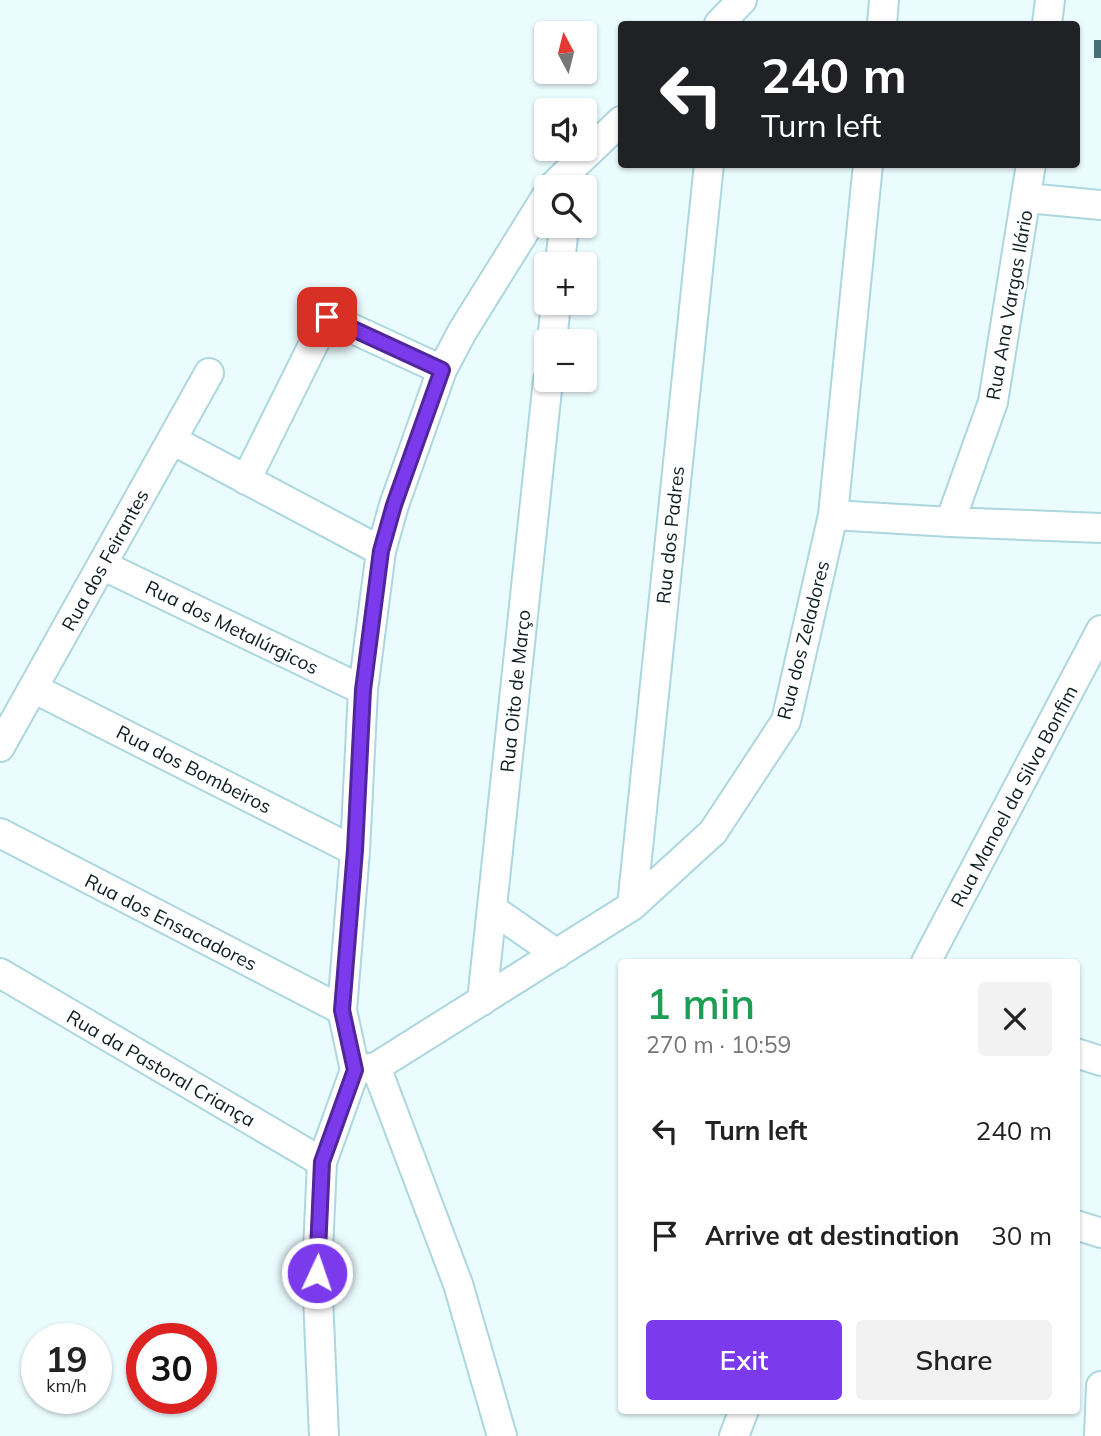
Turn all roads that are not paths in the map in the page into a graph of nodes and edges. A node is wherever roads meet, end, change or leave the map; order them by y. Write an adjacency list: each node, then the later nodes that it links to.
1 (884, 0): 3 (street)
2 (1050, 0): 4 (street)
3 (882, 21)
4 (1048, 21)
5 (618, 124): 9 (street)
6 (709, 168): 29 (street, Rua dos Padres)
7 (868, 168): 18 (street, Rua dos Zeladores)
8 (1031, 168): 10 (street, Rua Ana Vargas Ilário)
9 (569, 175)
10 (1027, 198): 11 (street); 19 (street, Rua Ana Vargas Ilário)
11 (1101, 205)
12 (534, 216): 13 (street)
13 (442, 370): 17 (street); 21 (street)
14 (209, 373): 16 (street, Rua dos Feirantes)
15 (547, 392): 30 (street, Rua Oito de Março)
16 (172, 440): 17 (street); 22 (street, Rua dos Feirantes)
17 (246, 480): 21 (street)
18 (834, 515): 19 (street); 29 (street, Rua dos Zeladores)
19 (950, 522): 20 (street)
20 (1101, 528)
21 (381, 551): 25 (street)
22 (102, 565): 24 (street, Rua dos Feirantes); 25 (street, Rua dos Metalúrgicos)
23 (1101, 630): 32 (street, Rua Manoel da Silva Bonfim)
24 (33, 688): 26 (street, Rua dos Feirantes); 28 (street, Rua dos Bombeiros)
25 (363, 690): 28 (street)
26 (0, 747)
27 (0, 833): 35 (street, Rua dos Ensacadores)
28 (355, 850): 35 (street)
29 (632, 906): 31 (street, Rua dos Zeladores)
30 (492, 909): 31 (street); 34 (street, Rua Oito de Março)
31 (557, 954): 34 (street, Rua dos Zeladores)
32 (928, 959)
33 (0, 973): 39 (street, Rua da Pastoral Criança)
34 (482, 1002): 38 (street, Rua dos Zeladores)
35 (342, 1010): 38 (street)
36 (1080, 1054): 37 (street)
37 (1101, 1061)
38 (366, 1069): 39 (street); 47 (street)
39 (322, 1162): 46 (street)
40 (1080, 1226): 41 (street)
41 (1101, 1233)
42 (1080, 1385): 44 (street)
43 (1101, 1386): 44 (street)
44 (1101, 1391): 49 (street)
45 (742, 1414): 48 (street)
46 (324, 1436)
47 (502, 1436)
48 (734, 1436)
49 (1099, 1436)

